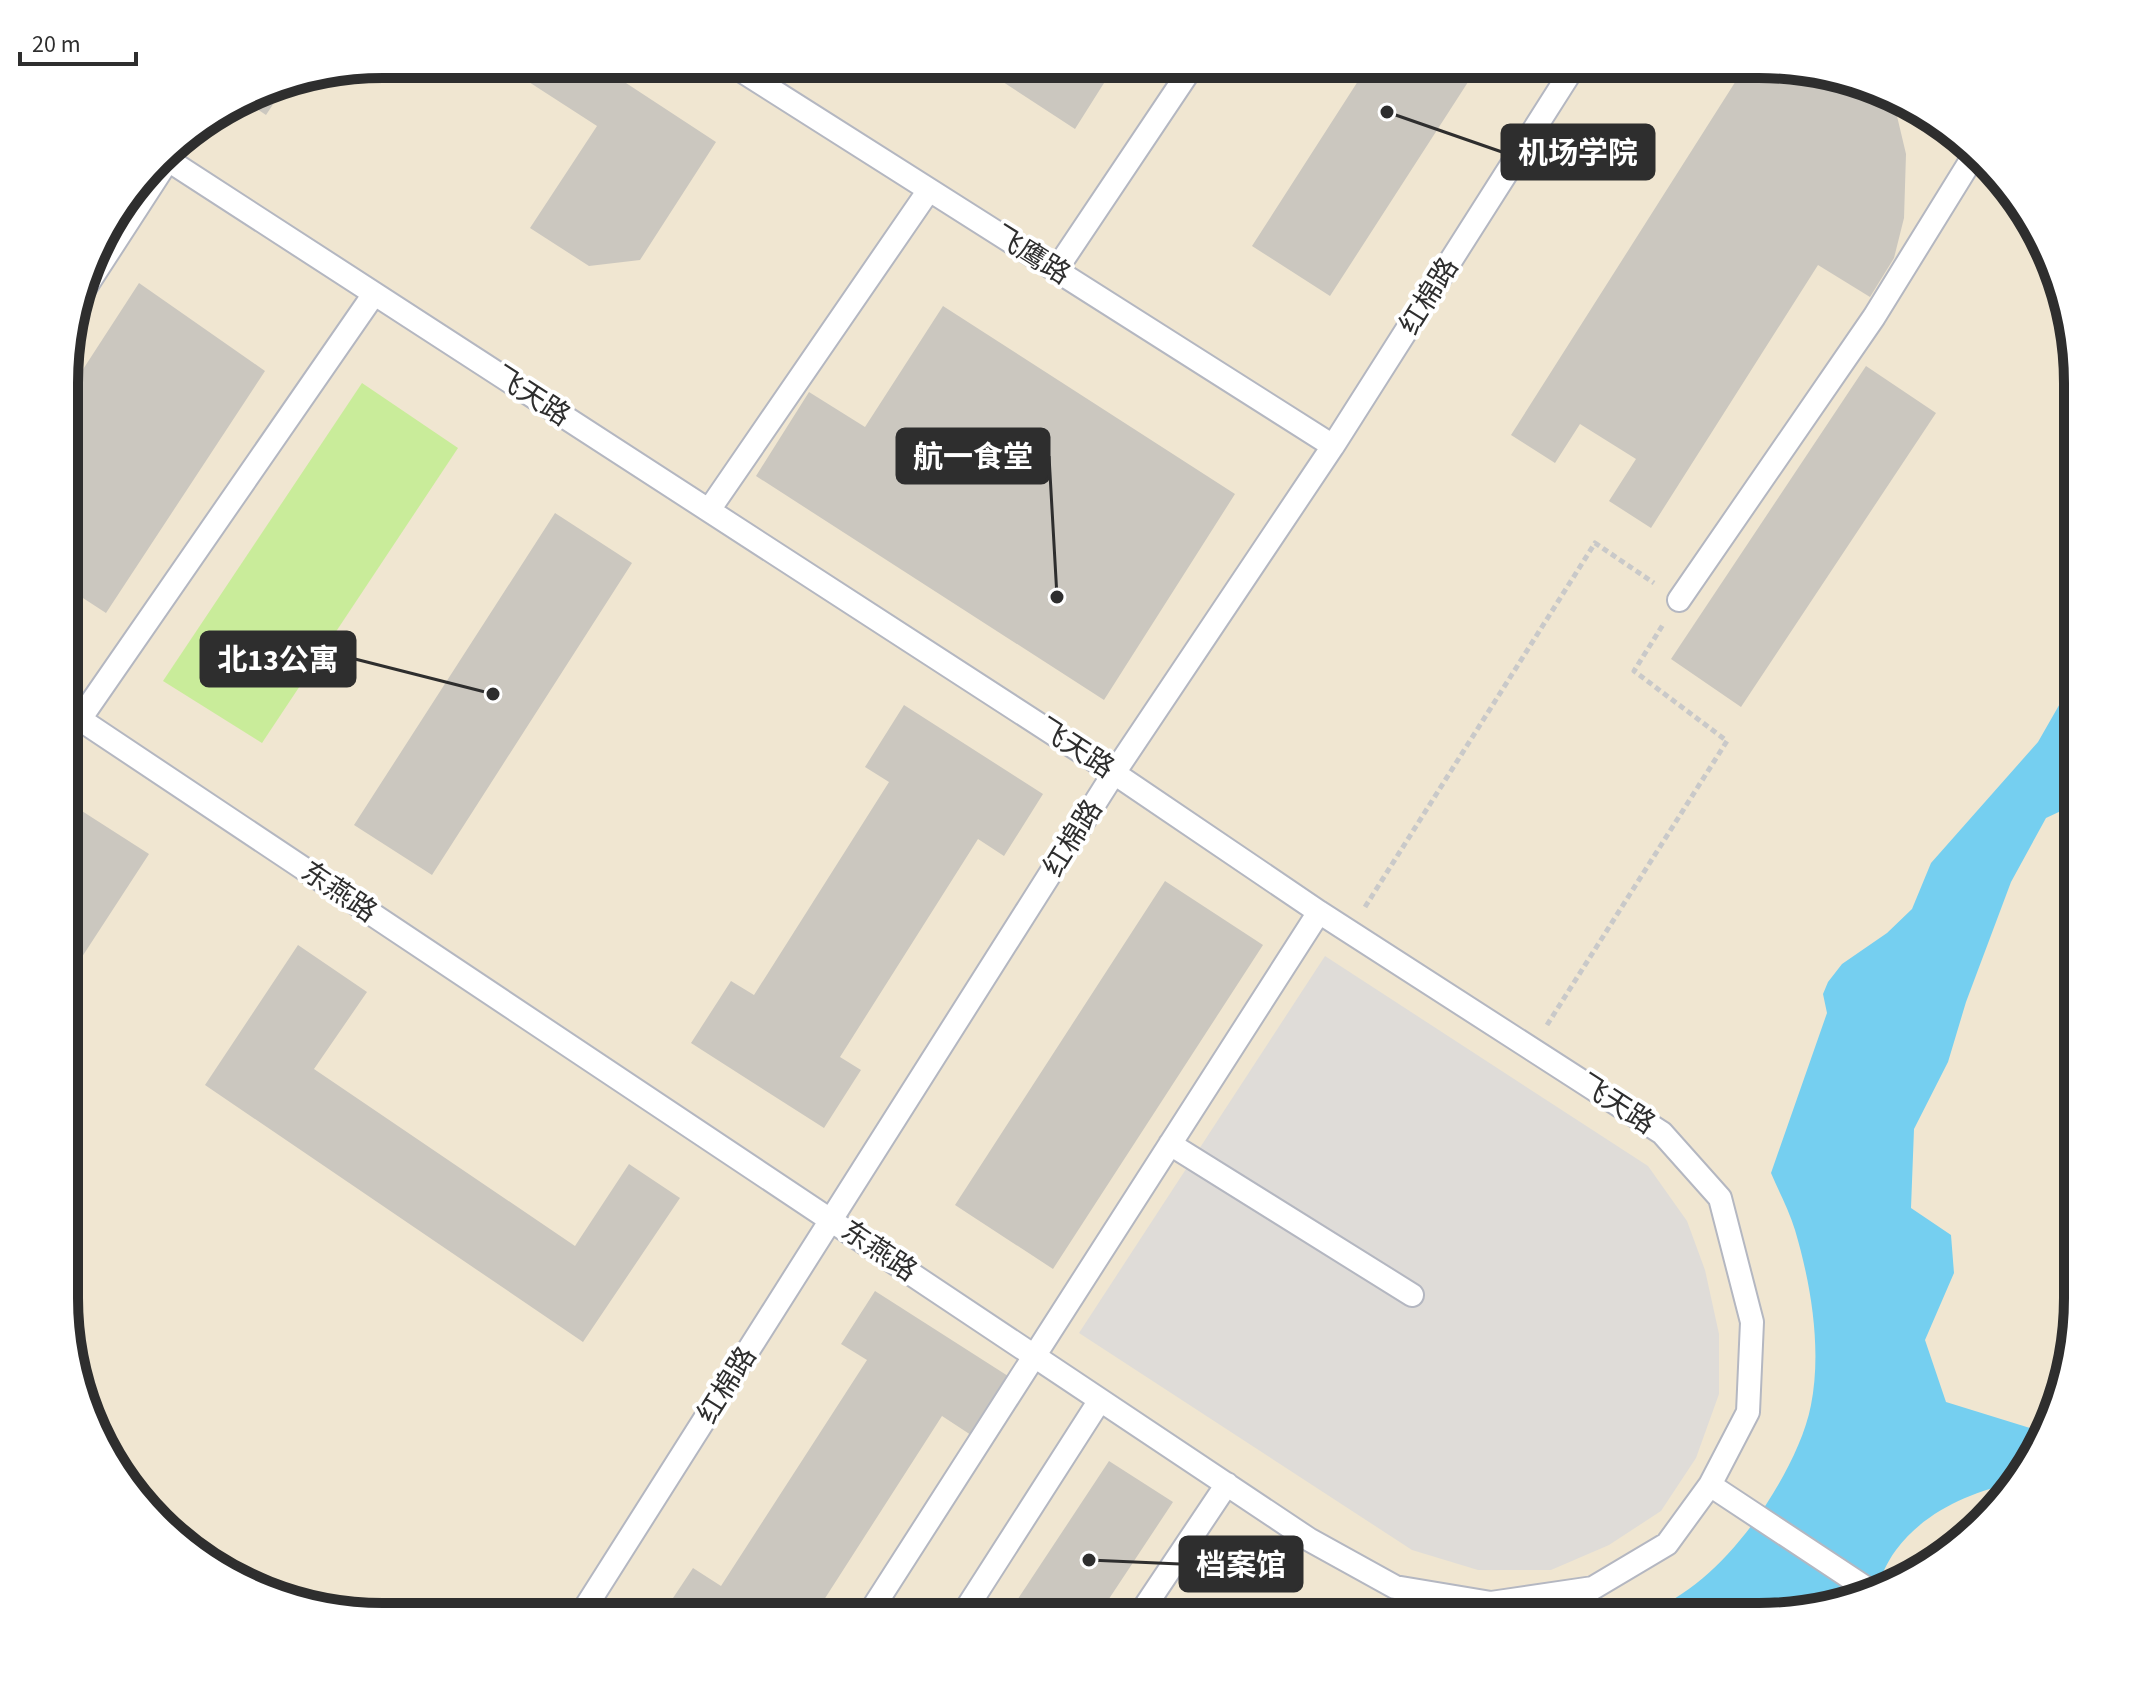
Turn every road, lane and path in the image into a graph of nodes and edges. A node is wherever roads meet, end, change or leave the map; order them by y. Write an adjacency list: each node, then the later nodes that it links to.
1 (753, 78): 6 (lane, 飞鹰路)
2 (1185, 78): 9 (lane)
3 (1567, 78): 11 (lane, 红棉路)
4 (1970, 162): 13 (lane)
5 (172, 163): 10 (lane, 飞天路)
6 (929, 190): 9 (lane, 飞鹰路); 12 (lane)
7 (141, 197): 8 (lane)
8 (107, 252)
9 (1056, 270): 11 (lane, 飞鹰路)
10 (374, 294): 12 (lane, 飞天路); 14 (lane)
11 (1333, 446): 16 (lane, 红棉路)
12 (709, 510): 16 (lane, 飞天路)
13 (1679, 600): 18 (path); 19 (path)
14 (78, 708)
15 (78, 718): 21 (lane, 东燕路)
16 (1114, 773): 17 (lane, 飞天路); 21 (lane, 红棉路)
17 (1319, 912): 18 (lane, 飞天路); 20 (lane)
18 (1349, 931): 19 (lane, 飞天路)
19 (1532, 1049): 26 (lane, 飞天路)
20 (1170, 1144): 22 (lane); 23 (lane)
21 (831, 1219): 23 (lane, 东燕路); 28 (lane, 红棉路)
22 (1412, 1295)
23 (1035, 1356): 24 (lane, 东燕路); 29 (lane)
24 (1100, 1400): 25 (lane, 东燕路); 30 (lane)
25 (1227, 1484): 26 (lane, 东燕路); 31 (lane)
26 (1710, 1485): 27 (lane)
27 (1862, 1585)
28 (588, 1603)
29 (876, 1603)
30 (970, 1603)
31 (1147, 1603)

